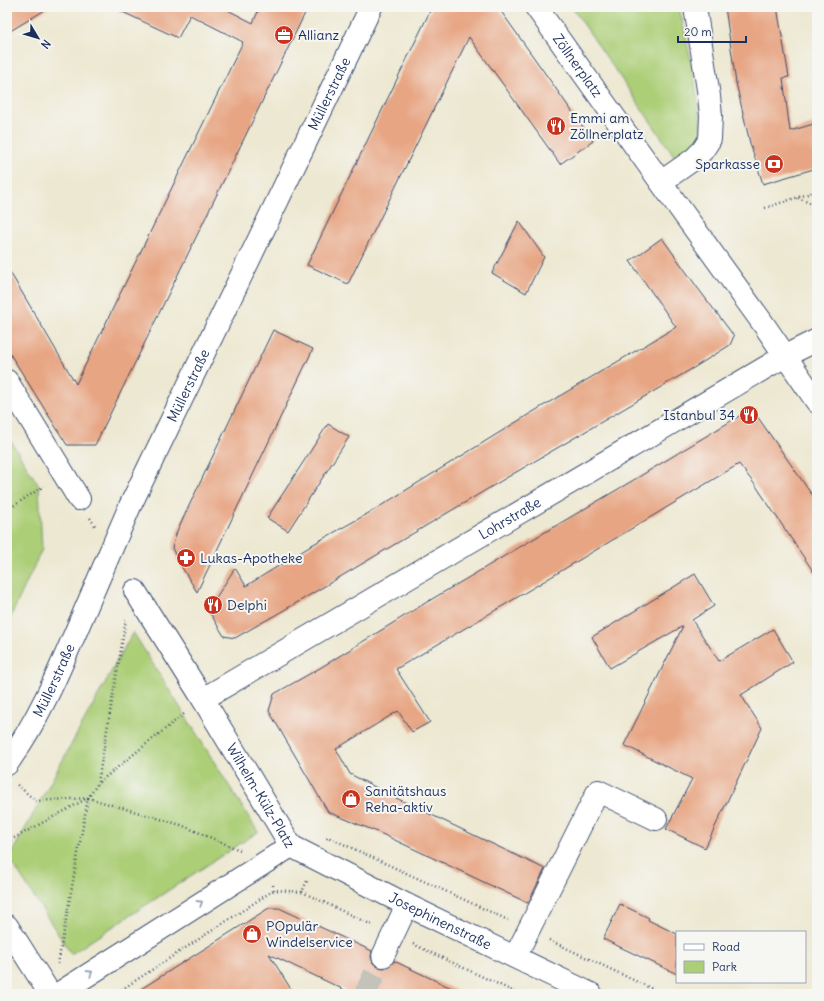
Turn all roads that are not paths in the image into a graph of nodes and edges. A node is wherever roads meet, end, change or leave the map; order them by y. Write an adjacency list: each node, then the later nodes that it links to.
1 (371, 7): 12 (street, Müllerstraße)
2 (536, 7): 4 (street, Zöllnerplatz)
3 (695, 7): 4 (street)
4 (661, 182): 6 (street, Zöllnerplatz)
5 (817, 340): 6 (street, Lohrstraße)
6 (785, 356): 8 (street, Zöllnerplatz); 11 (street, Lohrstraße)
7 (7, 382): 9 (street)
8 (817, 402)
9 (79, 499)
10 (135, 591): 11 (street, Wilhelm-Külz-Platz)
11 (203, 699): 14 (street, Wilhelm-Külz-Platz)
12 (10, 773)
13 (656, 819): 18 (street)
14 (290, 846): 15 (street, Josephinenstraße); 20 (street, Wilhelm-Külz-Platz, one-way to 14)
15 (407, 905): 17 (street); 18 (street, Josephinenstraße)
16 (7, 926): 19 (street)
17 (383, 956)
18 (514, 957): 21 (street, Josephinenstraße)
19 (50, 994)
20 (58, 994)
21 (591, 994)

